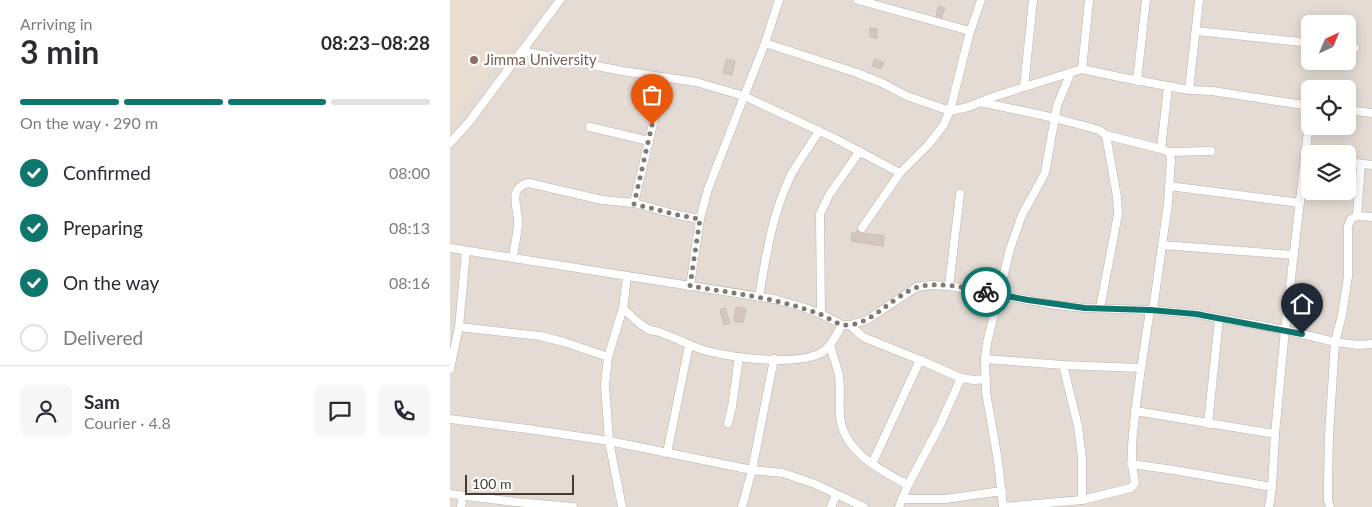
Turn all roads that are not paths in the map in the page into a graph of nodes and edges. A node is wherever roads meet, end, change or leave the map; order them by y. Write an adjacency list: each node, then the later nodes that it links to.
1 (560, 0): 13 (street)
2 (779, 0): 12 (street)
3 (858, 0): 9 (street)
4 (981, 0): 9 (street)
5 (1033, 0): 18 (street)
6 (1089, 0): 14 (street)
7 (1146, 0): 17 (street)
8 (1198, 0): 10 (street)
9 (970, 31): 24 (street)
10 (1196, 31): 11 (street); 20 (street)
11 (1301, 42)
12 (765, 43): 21 (street); 24 (street)
13 (522, 51): 16 (street); 32 (street)
14 (1082, 69): 15 (street); 17 (street)
15 (1071, 72): 18 (street); 27 (street)
16 (664, 78): 21 (street); 31 (street)
17 (1137, 81): 19 (street)
18 (1024, 86): 22 (street)
19 (1168, 86): 20 (street); 34 (street)
20 (1189, 90): 23 (street)
21 (744, 96): 29 (street); 47 (street)
22 (980, 102): 24 (street); 27 (street)
23 (1301, 105)
24 (950, 111): 39 (street)
25 (1356, 111): 26 (street)
26 (1372, 113)
27 (1055, 118): 30 (street); 57 (street)
28 (590, 127): 31 (street)
29 (820, 131): 33 (street); 58 (street)
30 (1106, 135): 34 (street); 60 (street)
31 (649, 141): 44 (street)
32 (450, 143)
33 (860, 150): 39 (street); 62 (street)
34 (1165, 151): 35 (street); 40 (street)
35 (1212, 151)
36 (1356, 163): 37 (street)
37 (1361, 164): 38 (street); 45 (street)
38 (1372, 165)
39 (900, 173): 48 (street)
40 (1169, 186): 43 (street); 49 (street)
41 (960, 194): 56 (street)
42 (1301, 197): 43 (street)
43 (1300, 203): 52 (street)
44 (634, 204): 47 (street); 53 (street)
45 (1357, 216): 46 (street); 68 (street)
46 (1372, 217)
47 (700, 219): 55 (street)
48 (862, 228)
49 (1162, 245): 52 (street); 61 (street)
50 (450, 248): 51 (street)
51 (466, 251): 53 (street); 66 (street)
52 (1294, 255): 67 (street)
53 (513, 258): 54 (street)
54 (627, 277): 55 (street); 59 (street)
55 (690, 286): 58 (street)
56 (949, 286): 57 (street); 64 (street)
57 (999, 296): 60 (street); 75 (street)
58 (759, 297): 62 (street)
59 (623, 308): 70 (street); 72 (street)
60 (1100, 308): 61 (street)
61 (1152, 310): 63 (street); 78 (street)
62 (821, 314): 65 (street)
63 (1218, 319): 67 (street); 85 (street)
64 (850, 325): 65 (street); 76 (street)
65 (842, 326): 71 (street)
66 (459, 327): 72 (street); 79 (street)
67 (1285, 330): 68 (street); 86 (street)
68 (1335, 342): 69 (street); 109 (street)
69 (1372, 344)
70 (689, 345): 73 (street); 88 (street)
71 (830, 346): 74 (street); 89 (street)
72 (608, 357): 87 (street)
73 (738, 357): 74 (street); 84 (street)
74 (774, 359): 91 (street)
75 (985, 359): 77 (street); 81 (street)
76 (920, 360): 80 (street); 89 (street)
77 (1063, 365): 78 (street); 98 (street)
78 (1140, 368): 82 (street)
79 (450, 369)
80 (961, 378): 81 (street); 92 (street)
81 (986, 379): 94 (street)
82 (1136, 411): 85 (street); 90 (street)
83 (450, 419): 87 (street)
84 (728, 423)
85 (1208, 424): 86 (street)
86 (1275, 434): 93 (street)
87 (609, 441): 88 (street); 103 (street)
88 (667, 453): 91 (street)
89 (872, 464): 92 (street)
90 (1132, 464): 93 (street); 98 (street)
91 (752, 470): 96 (street); 104 (street)
92 (908, 485): 99 (street)
93 (1272, 487): 108 (street)
94 (1002, 491): 99 (street); 107 (street)
95 (450, 494): 97 (street)
96 (836, 495): 105 (street); 106 (street)
97 (463, 496): 100 (street); 101 (street)
98 (1082, 500): 107 (street)
99 (900, 503)
100 (514, 504): 102 (street)
101 (461, 507)
102 (573, 507)
103 (622, 507)
104 (742, 507)
105 (831, 507)
106 (864, 507)
107 (1003, 507)
108 (1269, 507)
109 (1330, 507)

